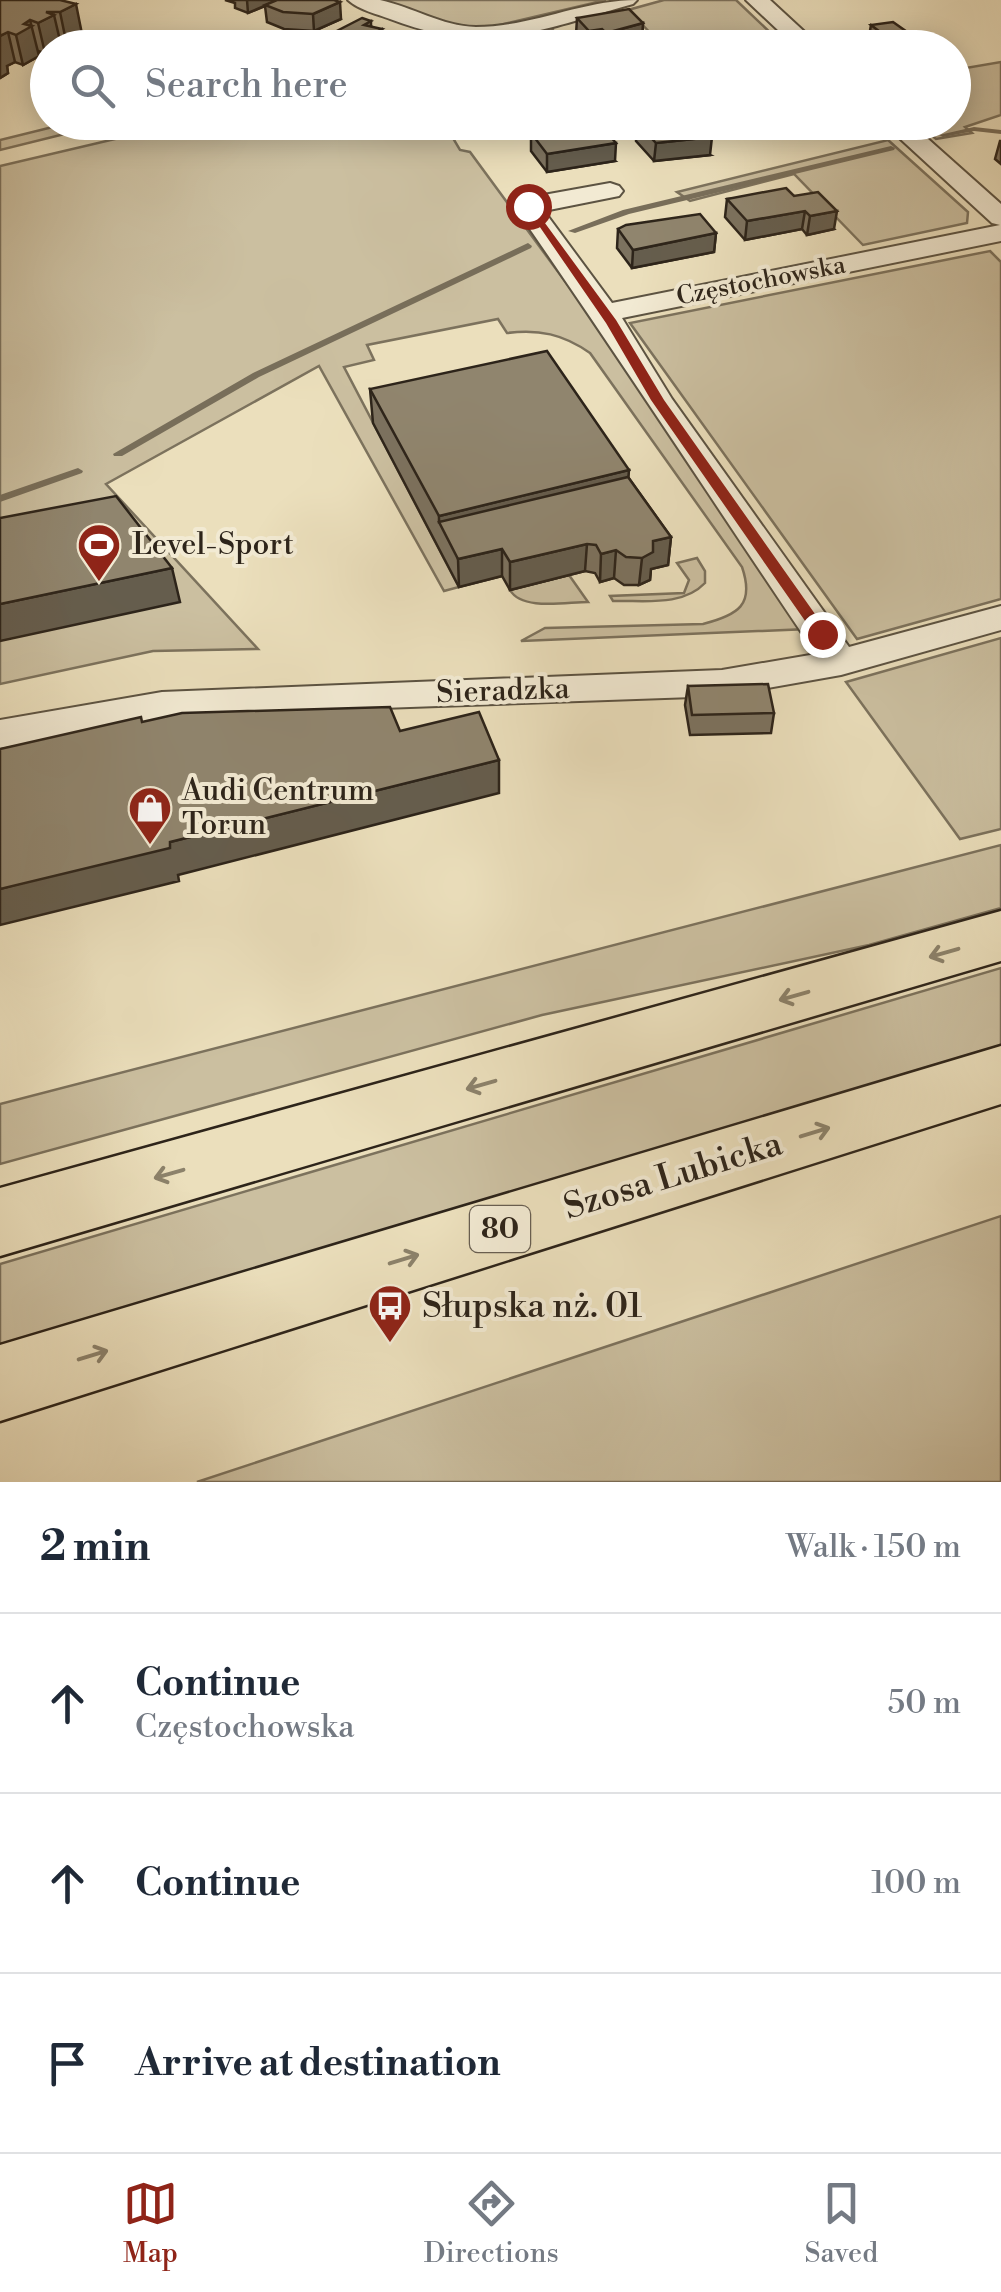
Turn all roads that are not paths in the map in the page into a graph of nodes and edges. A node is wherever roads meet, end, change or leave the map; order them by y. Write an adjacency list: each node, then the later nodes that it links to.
1 (359, 0): 4 (street)
2 (626, 0): 5 (street)
3 (758, 0): 6 (street)
4 (454, 30)
5 (508, 30)
6 (790, 30)
7 (914, 140): 9 (street)
8 (610, 191): 11 (street)
9 (1001, 218)
10 (1001, 233): 11 (street, Częstochowska)
11 (604, 312): 13 (street)
12 (1001, 618): 13 (street, Sieradzka)
13 (841, 662): 14 (street, Sieradzka)
14 (0, 734)
15 (1001, 936): 17 (main road, one-way to 17)
16 (1001, 1075): 18 (main road, Szosa Lubicka / 80, one-way to 16)
17 (0, 1222)
18 (0, 1383)

